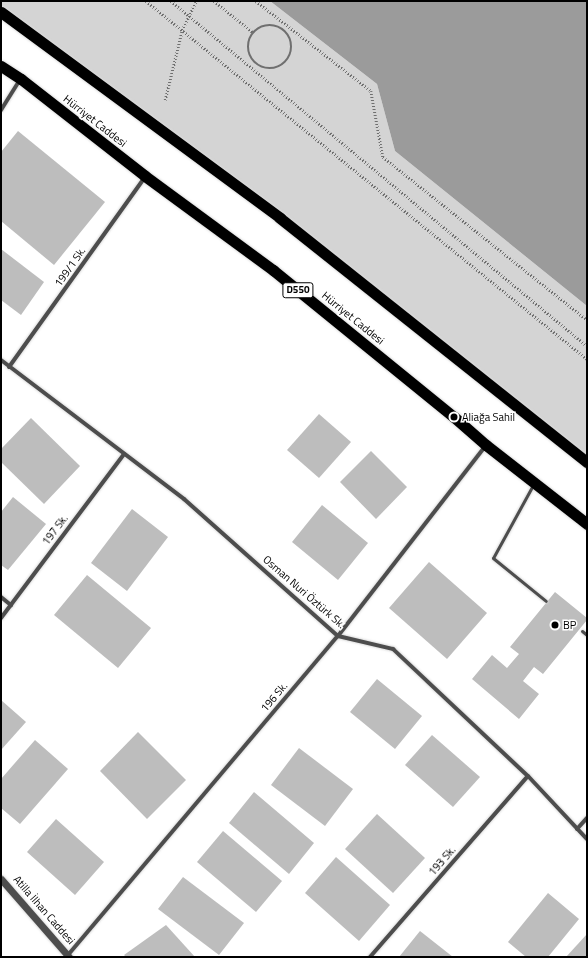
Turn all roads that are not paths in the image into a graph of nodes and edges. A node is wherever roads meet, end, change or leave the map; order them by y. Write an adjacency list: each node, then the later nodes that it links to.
1 (1, 12): 10 (highway)
2 (1, 66): 3 (highway, Hürriyet Caddesi / D550)
3 (21, 79): 4 (street); 5 (highway, Hürriyet Caddesi / D550)
4 (1, 110)
5 (145, 176): 7 (street, 199/1 Sk.); 8 (highway, Hürriyet Caddesi / D550)
6 (1, 360): 7 (street, Osman Nuri Öztürk Sk.)
7 (9, 368): 9 (street, Osman Nuri Öztürk Sk.)
8 (486, 445): 11 (highway, Hürriyet Caddesi / D550); 19 (street, 196 Sk.)
9 (124, 454): 15 (street, 197 Sk.); 19 (street, Osman Nuri Öztürk Sk.)
10 (587, 462)
11 (534, 483): 12 (highway, Hürriyet Caddesi / D550); 14 (lane)
12 (587, 524)
13 (1, 597): 15 (street)
14 (546, 601)
15 (11, 605): 16 (street, 197 Sk.)
16 (1, 618)
17 (582, 631): 18 (lane)
18 (587, 635)
19 (338, 636): 20 (street, Osman Nuri Öztürk Sk.); 25 (street, 196 Sk.)
20 (528, 776): 22 (street, Osman Nuri Öztürk Sk.); 26 (street, 193 Sk.)
21 (587, 818): 22 (street)
22 (576, 829): 23 (street, Osman Nuri Öztürk Sk.)
23 (587, 839)
24 (1, 879): 25 (street, Atilla İlhan Caddesi)
25 (69, 956)
26 (370, 957)

